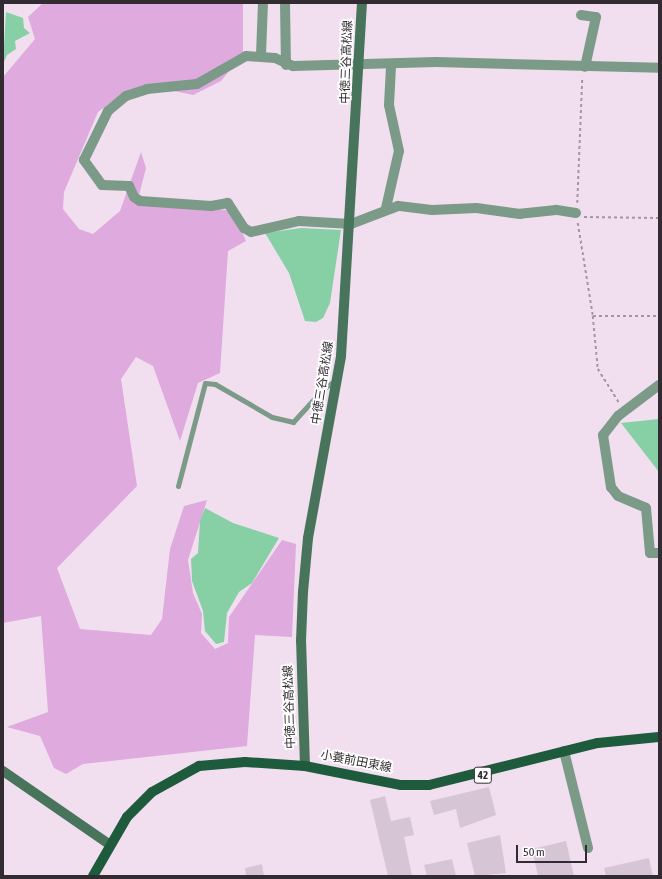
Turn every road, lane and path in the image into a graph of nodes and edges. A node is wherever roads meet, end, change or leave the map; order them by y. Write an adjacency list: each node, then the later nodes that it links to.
1 (263, 3): 5 (street)
2 (285, 3): 6 (street)
3 (362, 3): 7 (main road, 中徳三谷高松線)
4 (581, 16): 9 (street)
5 (261, 56): 6 (street); 14 (street)
6 (286, 65): 7 (street)
7 (360, 65): 8 (street); 14 (main road, 中徳三谷高松線)
8 (391, 66): 9 (street); 11 (street)
9 (584, 67): 10 (street); 12 (path)
10 (659, 68)
11 (386, 208): 12 (street); 14 (street)
12 (576, 213)
13 (659, 218): 15 (path)
14 (351, 224): 17 (main road, 中徳三谷高松線)
15 (593, 316): 16 (path); 19 (path)
16 (659, 316)
17 (338, 379): 20 (lane); 24 (main road, 中徳三谷高松線)
18 (659, 385): 19 (street)
19 (624, 412): 21 (street)
20 (178, 486)
21 (659, 553)
22 (659, 737): 23 (main road, 小蓑前田東線 / 42)
23 (564, 751): 24 (main road, 小蓑前田東線 / 42); 27 (street)
24 (305, 766): 26 (main road, 小蓑前田東線 / 42)
25 (3, 771): 26 (main road)
26 (109, 844): 28 (main road, 小蓑前田東線 / 42)
27 (588, 848)
28 (93, 876)

